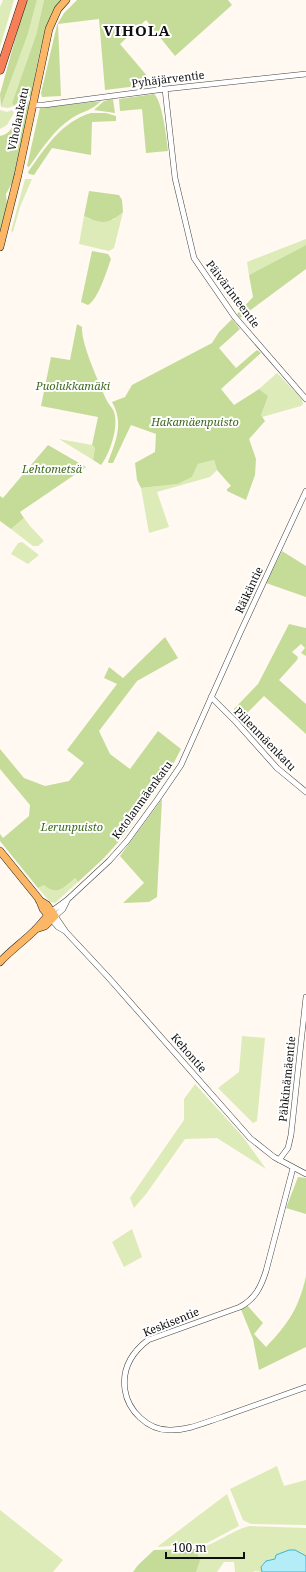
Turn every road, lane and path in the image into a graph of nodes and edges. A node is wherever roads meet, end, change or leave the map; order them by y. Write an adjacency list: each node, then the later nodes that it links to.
1 (23, 0): 3 (highway)
2 (66, 0): 6 (main road, Viholankatu)
3 (0, 70)
4 (306, 74): 5 (street, Pyhäjärventie)
5 (165, 89): 6 (street, Pyhäjärventie); 8 (street, Päivärinteentie)
6 (33, 105): 7 (main road, Viholankatu)
7 (0, 246)
8 (306, 398)
9 (306, 491): 10 (street, Räikäntie)
10 (211, 697): 11 (street, Piilenmäenkatu); 13 (street, Ketolanmäenkatu)
11 (306, 792)
12 (0, 851): 13 (main road, Kehontie)
13 (52, 915): 14 (main road, Ketolanmäenkatu); 16 (street, Kehontie)
14 (0, 962)
15 (306, 997): 16 (street, Pähkinämäentie)
16 (279, 1160): 17 (street, Kehontie)
17 (293, 1168): 18 (street, Kehontie); 19 (street, Keskisentie)
18 (306, 1174)
19 (306, 1387)

